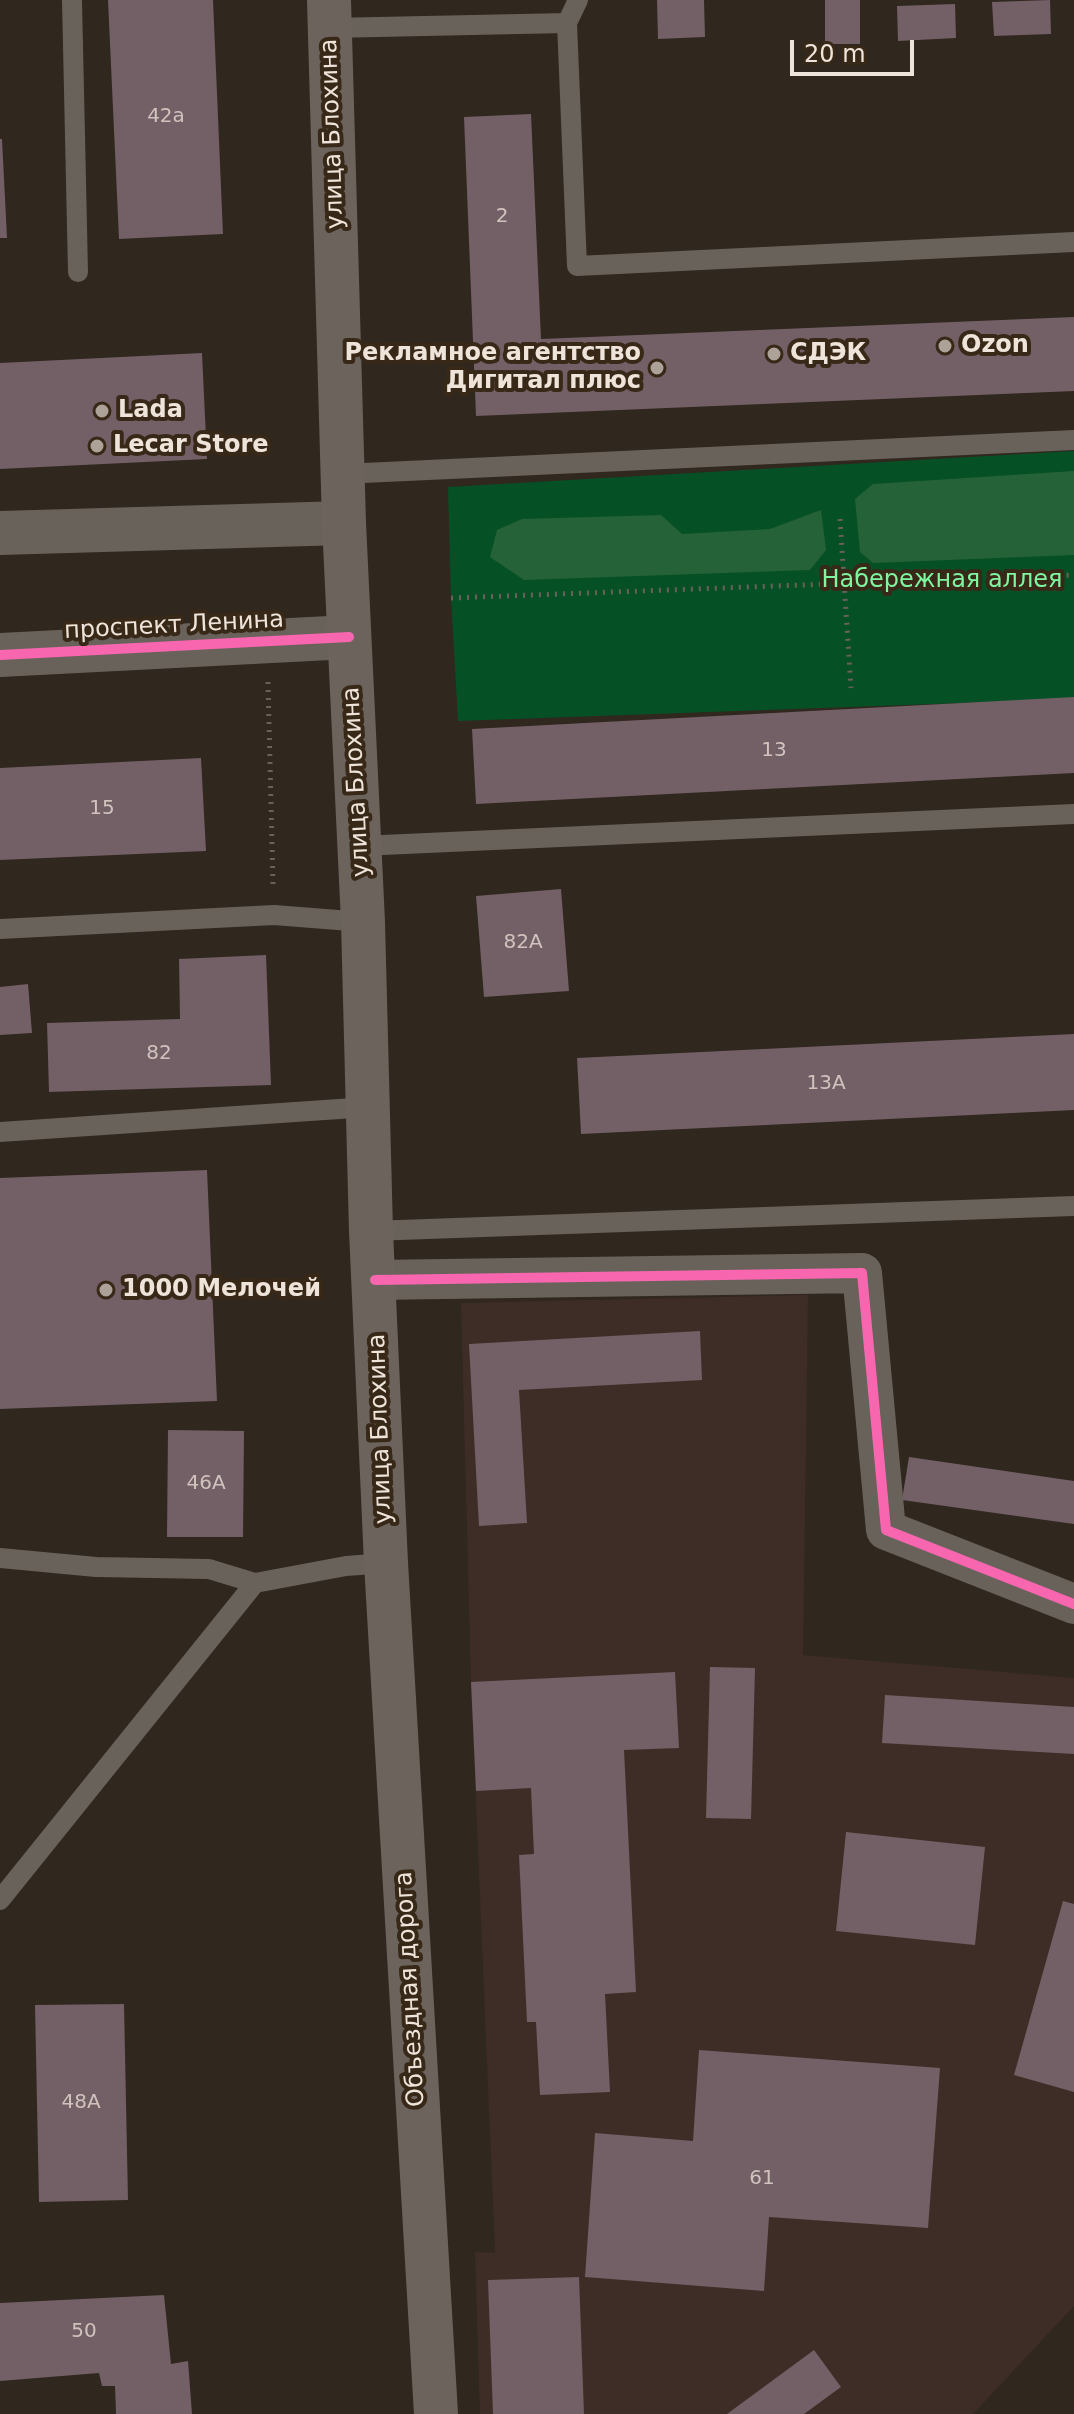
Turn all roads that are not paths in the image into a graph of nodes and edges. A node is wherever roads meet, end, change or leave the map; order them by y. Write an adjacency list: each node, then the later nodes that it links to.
1 (72, 0): 6 (lane)
2 (578, 0): 4 (lane)
3 (330, 14): 4 (lane); 8 (main road, улица Блохина)
4 (567, 23): 5 (lane)
5 (1074, 242)
6 (78, 272)
7 (1074, 440): 8 (lane)
8 (342, 474): 9 (main road, улица Блохина)
9 (344, 523): 10 (street); 11 (main road, улица Блохина)
10 (0, 533)
11 (349, 637): 12 (street, проспект Ленина); 14 (main road, улица Блохина)
12 (0, 655)
13 (1074, 814): 14 (lane)
14 (360, 846): 15 (main road, улица Блохина)
15 (363, 922): 16 (lane); 17 (main road, улица Блохина)
16 (0, 929)
17 (369, 1107): 18 (lane); 20 (main road, улица Блохина)
18 (0, 1132)
19 (1074, 1206): 20 (lane)
20 (371, 1231): 21 (main road, улица Блохина)
21 (375, 1280): 23 (main road, улица Блохина); 25 (street)
22 (0, 1558): 24 (lane)
23 (386, 1563): 24 (lane); 27 (main road, Объездная дорога)
24 (255, 1583): 26 (lane)
25 (1074, 1604)
26 (0, 1900)
27 (436, 2414)

